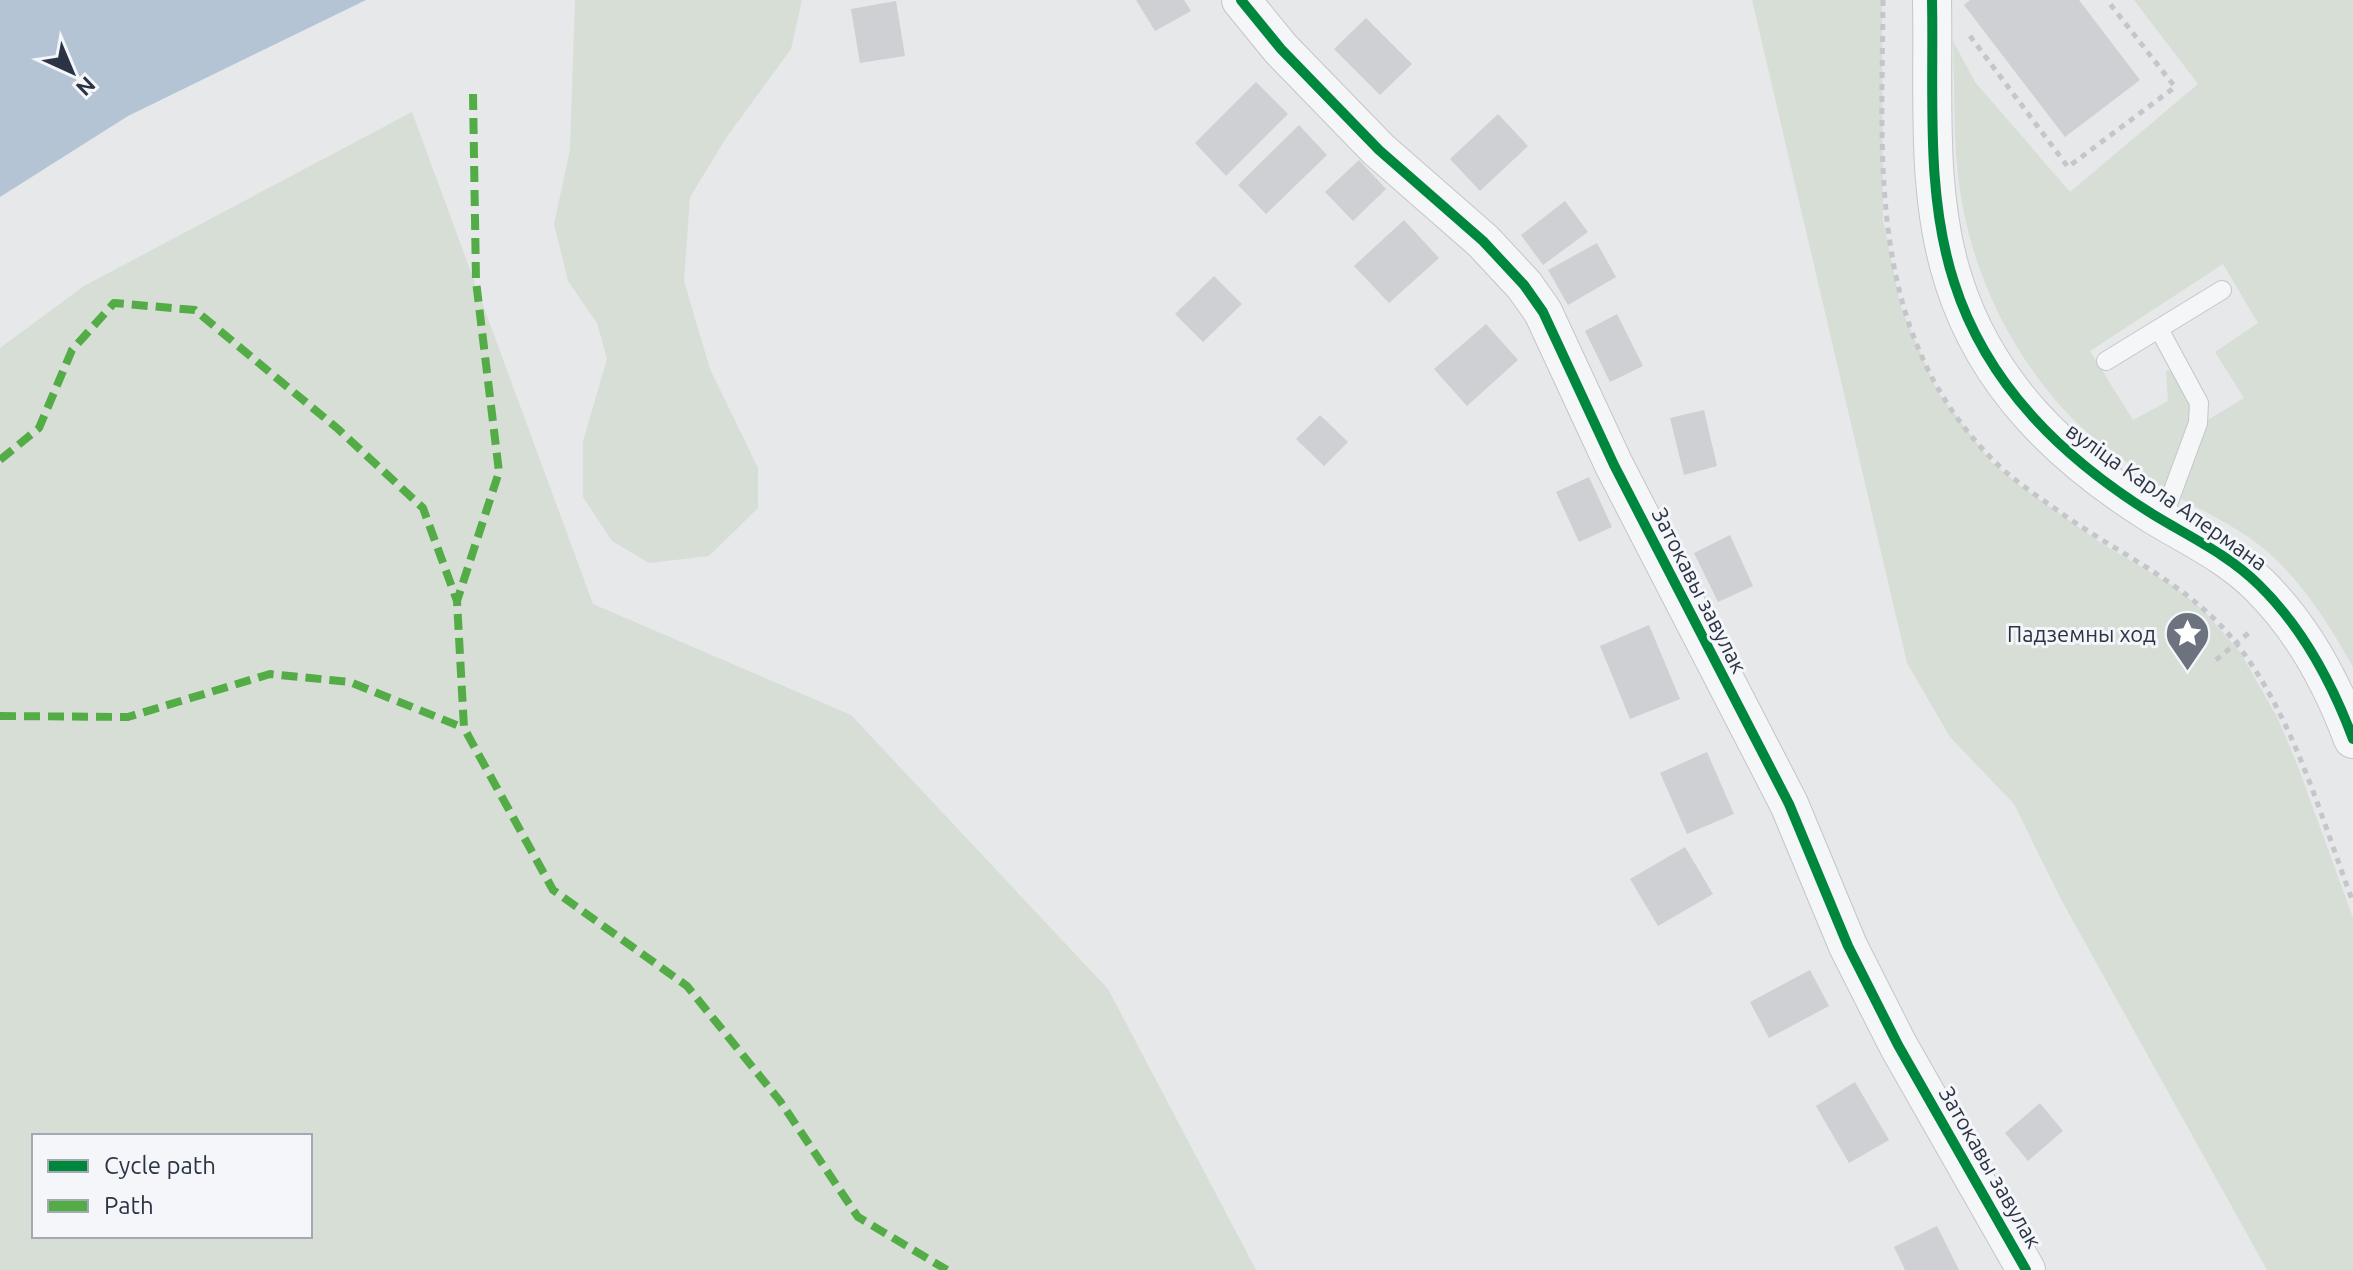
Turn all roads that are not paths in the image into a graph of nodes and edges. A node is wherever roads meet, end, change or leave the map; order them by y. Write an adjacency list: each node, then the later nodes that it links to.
1 (1241, 0): 8 (street, Затокавы завулак)
2 (1932, 0): 6 (street, вуліца Карла Апермана)
3 (2222, 290): 4 (lane)
4 (2159, 329): 5 (lane); 6 (lane)
5 (2106, 361)
6 (2153, 514): 7 (street, вуліца Карла Апермана)
7 (2353, 739)
8 (2026, 1270)

